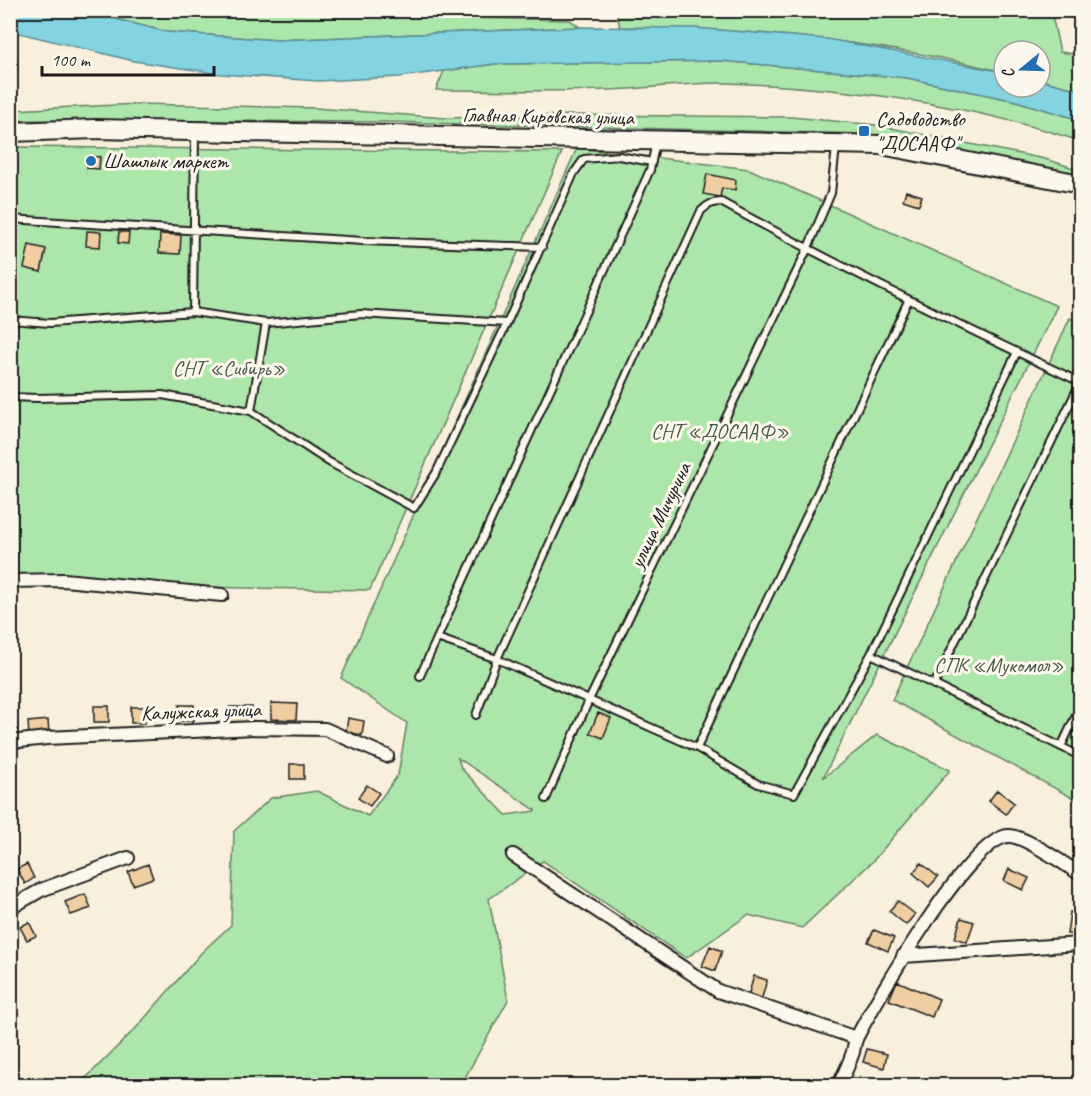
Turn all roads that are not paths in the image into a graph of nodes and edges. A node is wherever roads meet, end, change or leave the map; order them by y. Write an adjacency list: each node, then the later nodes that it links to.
1 (195, 131): 2 (main road, Главная Кировская улица); 3 (main road, Главная Кировская улица); 8 (lane)
2 (10, 132)
3 (657, 141): 4 (main road, Главная Кировская улица); 5 (lane)
4 (836, 144): 6 (main road, Главная Кировская улица); 10 (lane, улица Мичурина)
5 (652, 162): 9 (lane); 22 (lane)
6 (1080, 184)
7 (10, 219): 8 (lane)
8 (194, 231): 9 (lane); 12 (lane)
9 (542, 247): 14 (lane)
10 (807, 250): 11 (lane); 24 (lane); 27 (lane, улица Мичурина)
11 (908, 301): 16 (lane); 32 (lane)
12 (193, 312): 13 (lane); 15 (lane)
13 (10, 320)
14 (507, 322): 15 (lane); 19 (lane)
15 (267, 324): 19 (lane)
16 (1017, 352): 17 (lane); 23 (lane)
17 (1080, 382): 26 (lane)
18 (10, 397): 19 (lane)
19 (251, 411)
20 (10, 581): 21 (street)
21 (222, 595)
22 (437, 638): 24 (lane); 25 (lane)
23 (871, 654): 26 (lane); 32 (lane)
24 (497, 659): 27 (lane); 29 (lane)
25 (420, 676)
26 (934, 685): 31 (lane)
27 (589, 700): 32 (lane); 35 (lane, улица Мичурина)
28 (1080, 707): 31 (lane)
29 (476, 715)
30 (10, 742): 33 (street, Калужская улица)
31 (1061, 747): 34 (lane)
32 (697, 748)
33 (387, 756)
34 (1080, 756)
35 (546, 799)
36 (513, 855): 42 (street)
37 (128, 858): 39 (street)
38 (1080, 874): 41 (street)
39 (10, 908)
40 (1080, 944): 41 (street)
41 (903, 956): 42 (street)
42 (856, 1038): 43 (street)
43 (838, 1086)

